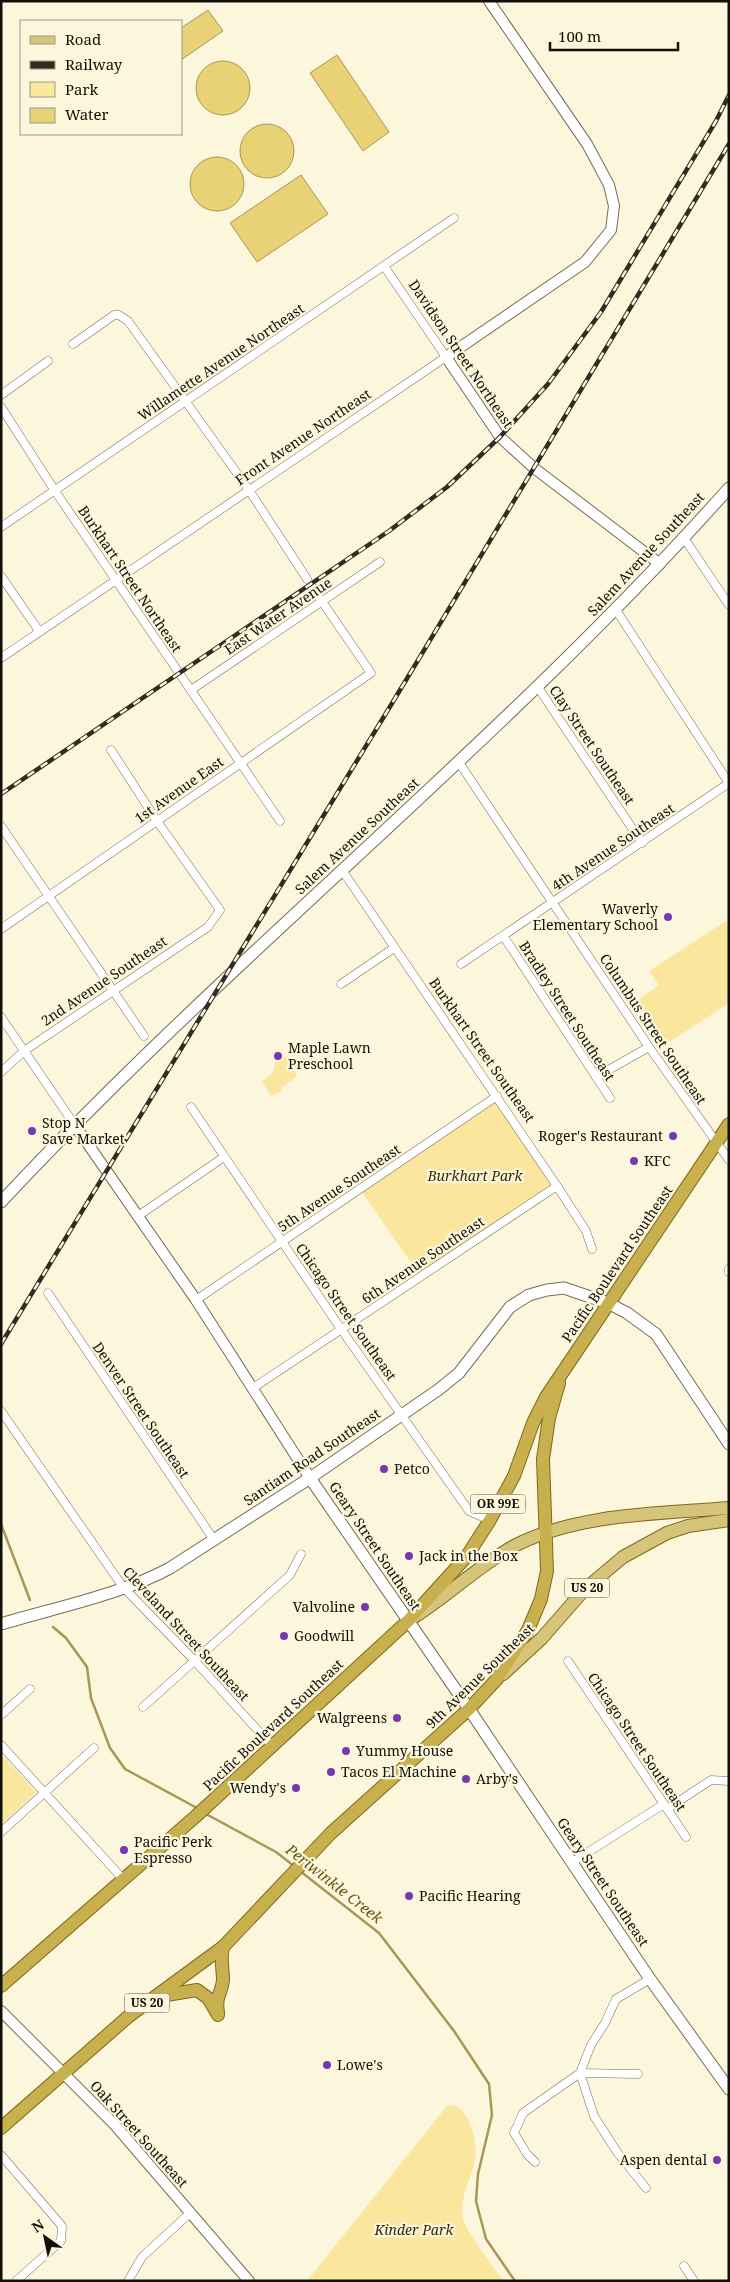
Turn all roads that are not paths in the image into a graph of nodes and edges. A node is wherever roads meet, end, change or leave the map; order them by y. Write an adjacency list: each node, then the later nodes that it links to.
1 (489, 1): 5 (street, Front Avenue Northeast)
2 (454, 218): 3 (street, Willamette Avenue Northeast)
3 (384, 266): 5 (street, Davidson Street Northeast); 8 (street, Willamette Avenue Northeast)
4 (73, 344): 8 (street)
5 (446, 357): 11 (street, Front Avenue Northeast); 16 (street, Davidson Street Northeast)
6 (48, 361): 7 (street)
7 (1, 395)
8 (185, 402): 11 (street); 12 (street, Willamette Avenue Northeast)
9 (1, 408): 12 (street, Burkhart Street Northeast)
10 (729, 488): 14 (main road, Salem Avenue Southeast)
11 (249, 490): 18 (street, Front Avenue Northeast); 19 (street)
12 (55, 491): 13 (street, Willamette Avenue Northeast); 18 (street, Burkhart Street Northeast)
13 (1, 527)
14 (684, 538): 16 (main road, Salem Avenue Southeast); 22 (street)
15 (380, 562): 21 (street, East Water Avenue)
16 (660, 564): 23 (main road, Salem Avenue Southeast)
17 (1, 576): 24 (street)
18 (116, 579): 24 (street, Front Avenue Northeast); 27 (street, Burkhart Street Northeast)
19 (307, 579)
20 (312, 588): 21 (street)
21 (322, 602): 27 (street, East Water Avenue); 30 (street, 1st Avenue East)
22 (729, 605)
23 (616, 610): 26 (main road, Salem Avenue Southeast); 31 (street)
24 (39, 631): 25 (street, Front Avenue Northeast)
25 (1, 658)
26 (537, 686): 29 (main road, Salem Avenue Southeast); 35 (street, Clay Street Southeast)
27 (191, 690): 30 (street, Burkhart Street Northeast)
28 (111, 750): 32 (street)
29 (458, 761): 36 (main road, Salem Avenue Southeast); 38 (street, Columbus Street Southeast)
30 (240, 763): 32 (street, 1st Avenue East); 33 (street)
31 (729, 783): 35 (street, 4th Avenue Southeast)
32 (156, 821): 37 (street, 1st Avenue East); 44 (street, 2nd Avenue Southeast)
33 (280, 821)
34 (1, 826): 37 (street)
35 (642, 843): 38 (street, 4th Avenue Southeast)
36 (342, 870): 41 (street, Burkhart Street Southeast); 54 (main road, Salem Avenue Southeast)
37 (48, 896): 39 (street, 1st Avenue East); 44 (street)
38 (552, 903): 40 (street, 4th Avenue Southeast); 47 (street, Columbus Street Southeast)
39 (1, 929)
40 (504, 937): 42 (street, 4th Avenue Southeast); 50 (street, Bradley Street Southeast)
41 (394, 948): 43 (street); 51 (street, Burkhart Street Southeast)
42 (461, 964)
43 (341, 984)
44 (112, 990): 46 (street); 48 (street, 2nd Avenue Southeast)
45 (1, 1017): 48 (street, Geary Street Southeast)
46 (144, 1036)
47 (649, 1047): 50 (street); 56 (street, Columbus Street Southeast)
48 (24, 1051): 49 (street, 2nd Avenue Southeast); 54 (street, Geary Street Southeast)
49 (1, 1072)
50 (596, 1077): 52 (street, Bradley Street Southeast)
51 (497, 1096): 59 (street, Burkhart Street Southeast); 62 (street, 5th Avenue Southeast)
52 (610, 1098)
53 (191, 1107): 57 (street, Chicago Street Southeast)
54 (74, 1124): 60 (main road, Salem Avenue Southeast); 61 (street, Geary Street Southeast)
55 (729, 1124): 56 (highway, Pacific Boulevard Southeast / OR 99E)
56 (716, 1142): 58 (street, Columbus Street Southeast); 66 (highway, Pacific Boulevard Southeast / OR 99E)
57 (224, 1157): 61 (street); 62 (street, Chicago Street Southeast)
58 (729, 1160)
59 (557, 1186): 63 (street, Burkhart Street Southeast); 67 (street, 6th Avenue Southeast)
60 (1, 1202)
61 (138, 1216): 65 (street, Geary Street Southeast)
62 (282, 1242): 65 (street, 5th Avenue Southeast); 67 (street, Chicago Street Southeast)
63 (592, 1249)
64 (48, 1293): 78 (street, Denver Street Southeast)
65 (196, 1300): 69 (street, Geary Street Southeast)
66 (608, 1303): 68 (highway, Pacific Boulevard Southeast / OR 99E); 71 (main road, Santiam Road Southeast); 72 (main road)
67 (341, 1329): 69 (street, 6th Avenue Southeast); 71 (street, Chicago Street Southeast)
68 (563, 1371): 75 (highway, Pacific Boulevard Southeast / OR 99E); 77 (highway, Pacific Boulevard Southeast / OR 99E)
69 (253, 1388): 73 (street, Geary Street Southeast)
70 (1, 1412): 80 (street, Cleveland Street Southeast)
71 (403, 1415): 73 (main road, Santiam Road Southeast); 75 (street, Chicago Street Southeast)
72 (729, 1444)
73 (310, 1478): 78 (main road, Santiam Road Southeast); 81 (main road, Geary Street Southeast)
74 (729, 1508): 77 (main road)
75 (490, 1520): 81 (highway, Pacific Boulevard Southeast / OR 99E)
76 (729, 1520): 85 (main road, 9th Avenue Southeast / US 20)
77 (547, 1533): 81 (main road); 85 (highway, Pacific Boulevard Southeast / OR 99E)
78 (214, 1540): 80 (main road, Santiam Road Southeast)
79 (301, 1554): 83 (street)
80 (122, 1587): 82 (main road, Santiam Road Southeast); 83 (street, Cleveland Street Southeast)
81 (408, 1621): 88 (main road, Geary Street Southeast); 91 (highway, Pacific Boulevard Southeast)
82 (1, 1624)
83 (194, 1660): 87 (street); 91 (street, Cleveland Street Southeast)
84 (568, 1661): 95 (street, Chicago Street Southeast)
85 (497, 1679): 88 (highway, 9th Avenue Southeast / US 20)
86 (30, 1689): 89 (street)
87 (143, 1707)
88 (469, 1709): 98 (main road, Geary Street Southeast); 100 (highway, 9th Avenue Southeast / US 20)
89 (1, 1714)
90 (1, 1745): 94 (street)
91 (272, 1746): 99 (highway, Pacific Boulevard Southeast)
92 (94, 1748): 94 (street)
93 (729, 1781): 95 (street)
94 (46, 1792): 96 (street); 99 (street)
95 (665, 1806): 97 (street, Chicago Street Southeast); 98 (street)
96 (1, 1832)
97 (686, 1837)
98 (572, 1863): 101 (main road, Geary Street Southeast)
99 (123, 1880): 102 (highway, Pacific Boulevard Southeast)
100 (223, 1947): 103 (highway, 9th Avenue Southeast / US 20); 103 (highway)
101 (650, 1979): 106 (street); 108 (main road, Geary Street Southeast)
102 (1, 1986)
103 (155, 1997): 105 (highway, 9th Avenue Southeast / US 20)
104 (1, 2011): 105 (street, Oak Street Southeast)
105 (65, 2073): 109 (highway, 9th Avenue Southeast / US 20); 113 (street, Oak Street Southeast)
106 (580, 2073): 107 (street); 111 (street); 112 (street)
107 (638, 2074)
108 (729, 2089)
109 (1, 2128)
110 (1, 2155): 116 (street)
111 (535, 2162)
112 (646, 2188)
113 (190, 2214): 115 (street); 117 (street, Oak Street Southeast)
114 (684, 2266): 118 (street)
115 (129, 2280)
116 (16, 2281)
117 (249, 2281)
118 (694, 2281)

